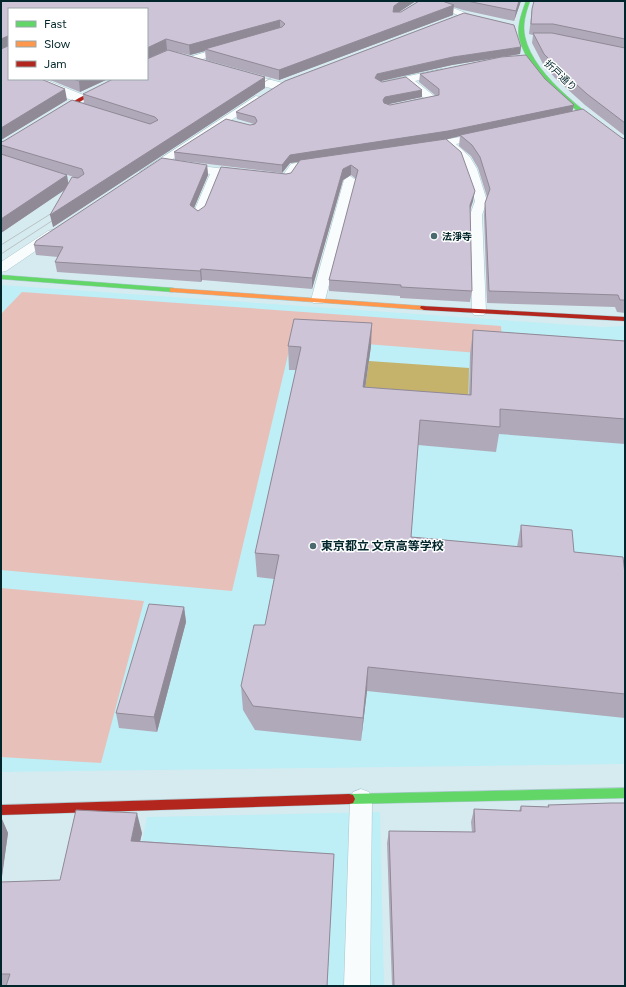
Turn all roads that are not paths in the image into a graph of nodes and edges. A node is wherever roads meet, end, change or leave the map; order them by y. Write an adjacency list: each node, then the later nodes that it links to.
1 (528, 1): 18 (street, 折戸通り)
2 (424, 2): 3 (lane)
3 (466, 15): 4 (street); 5 (lane)
4 (481, 18)
5 (453, 20)
6 (236, 46): 7 (lane)
7 (180, 59): 8 (street)
8 (208, 67)
9 (454, 70): 11 (lane)
10 (222, 71): 14 (street)
11 (407, 79): 15 (lane); 17 (lane)
12 (34, 80): 16 (street)
13 (119, 80): 16 (street)
14 (282, 84): 20 (lane)
15 (381, 84)
16 (80, 104): 26 (street)
17 (404, 105)
18 (588, 114): 19 (lane); 24 (street, 折戸通り)
19 (570, 118)
20 (222, 121): 21 (lane); 28 (lane)
21 (237, 124)
22 (492, 134): 23 (lane)
23 (448, 143): 25 (lane); 37 (lane)
24 (625, 145)
25 (417, 147)
26 (1, 148)
27 (333, 160): 29 (lane)
28 (159, 163): 29 (lane); 30 (lane)
29 (217, 172): 32 (lane)
30 (139, 176)
31 (350, 180): 36 (lane)
32 (198, 216)
33 (60, 229): 34 (lane)
34 (1, 268)
35 (1, 277): 36 (street)
36 (318, 300): 37 (street)
37 (479, 312): 38 (street)
38 (625, 319)
39 (625, 793): 40 (street)
40 (361, 799): 41 (street); 42 (lane)
41 (1, 810)
42 (357, 986)

